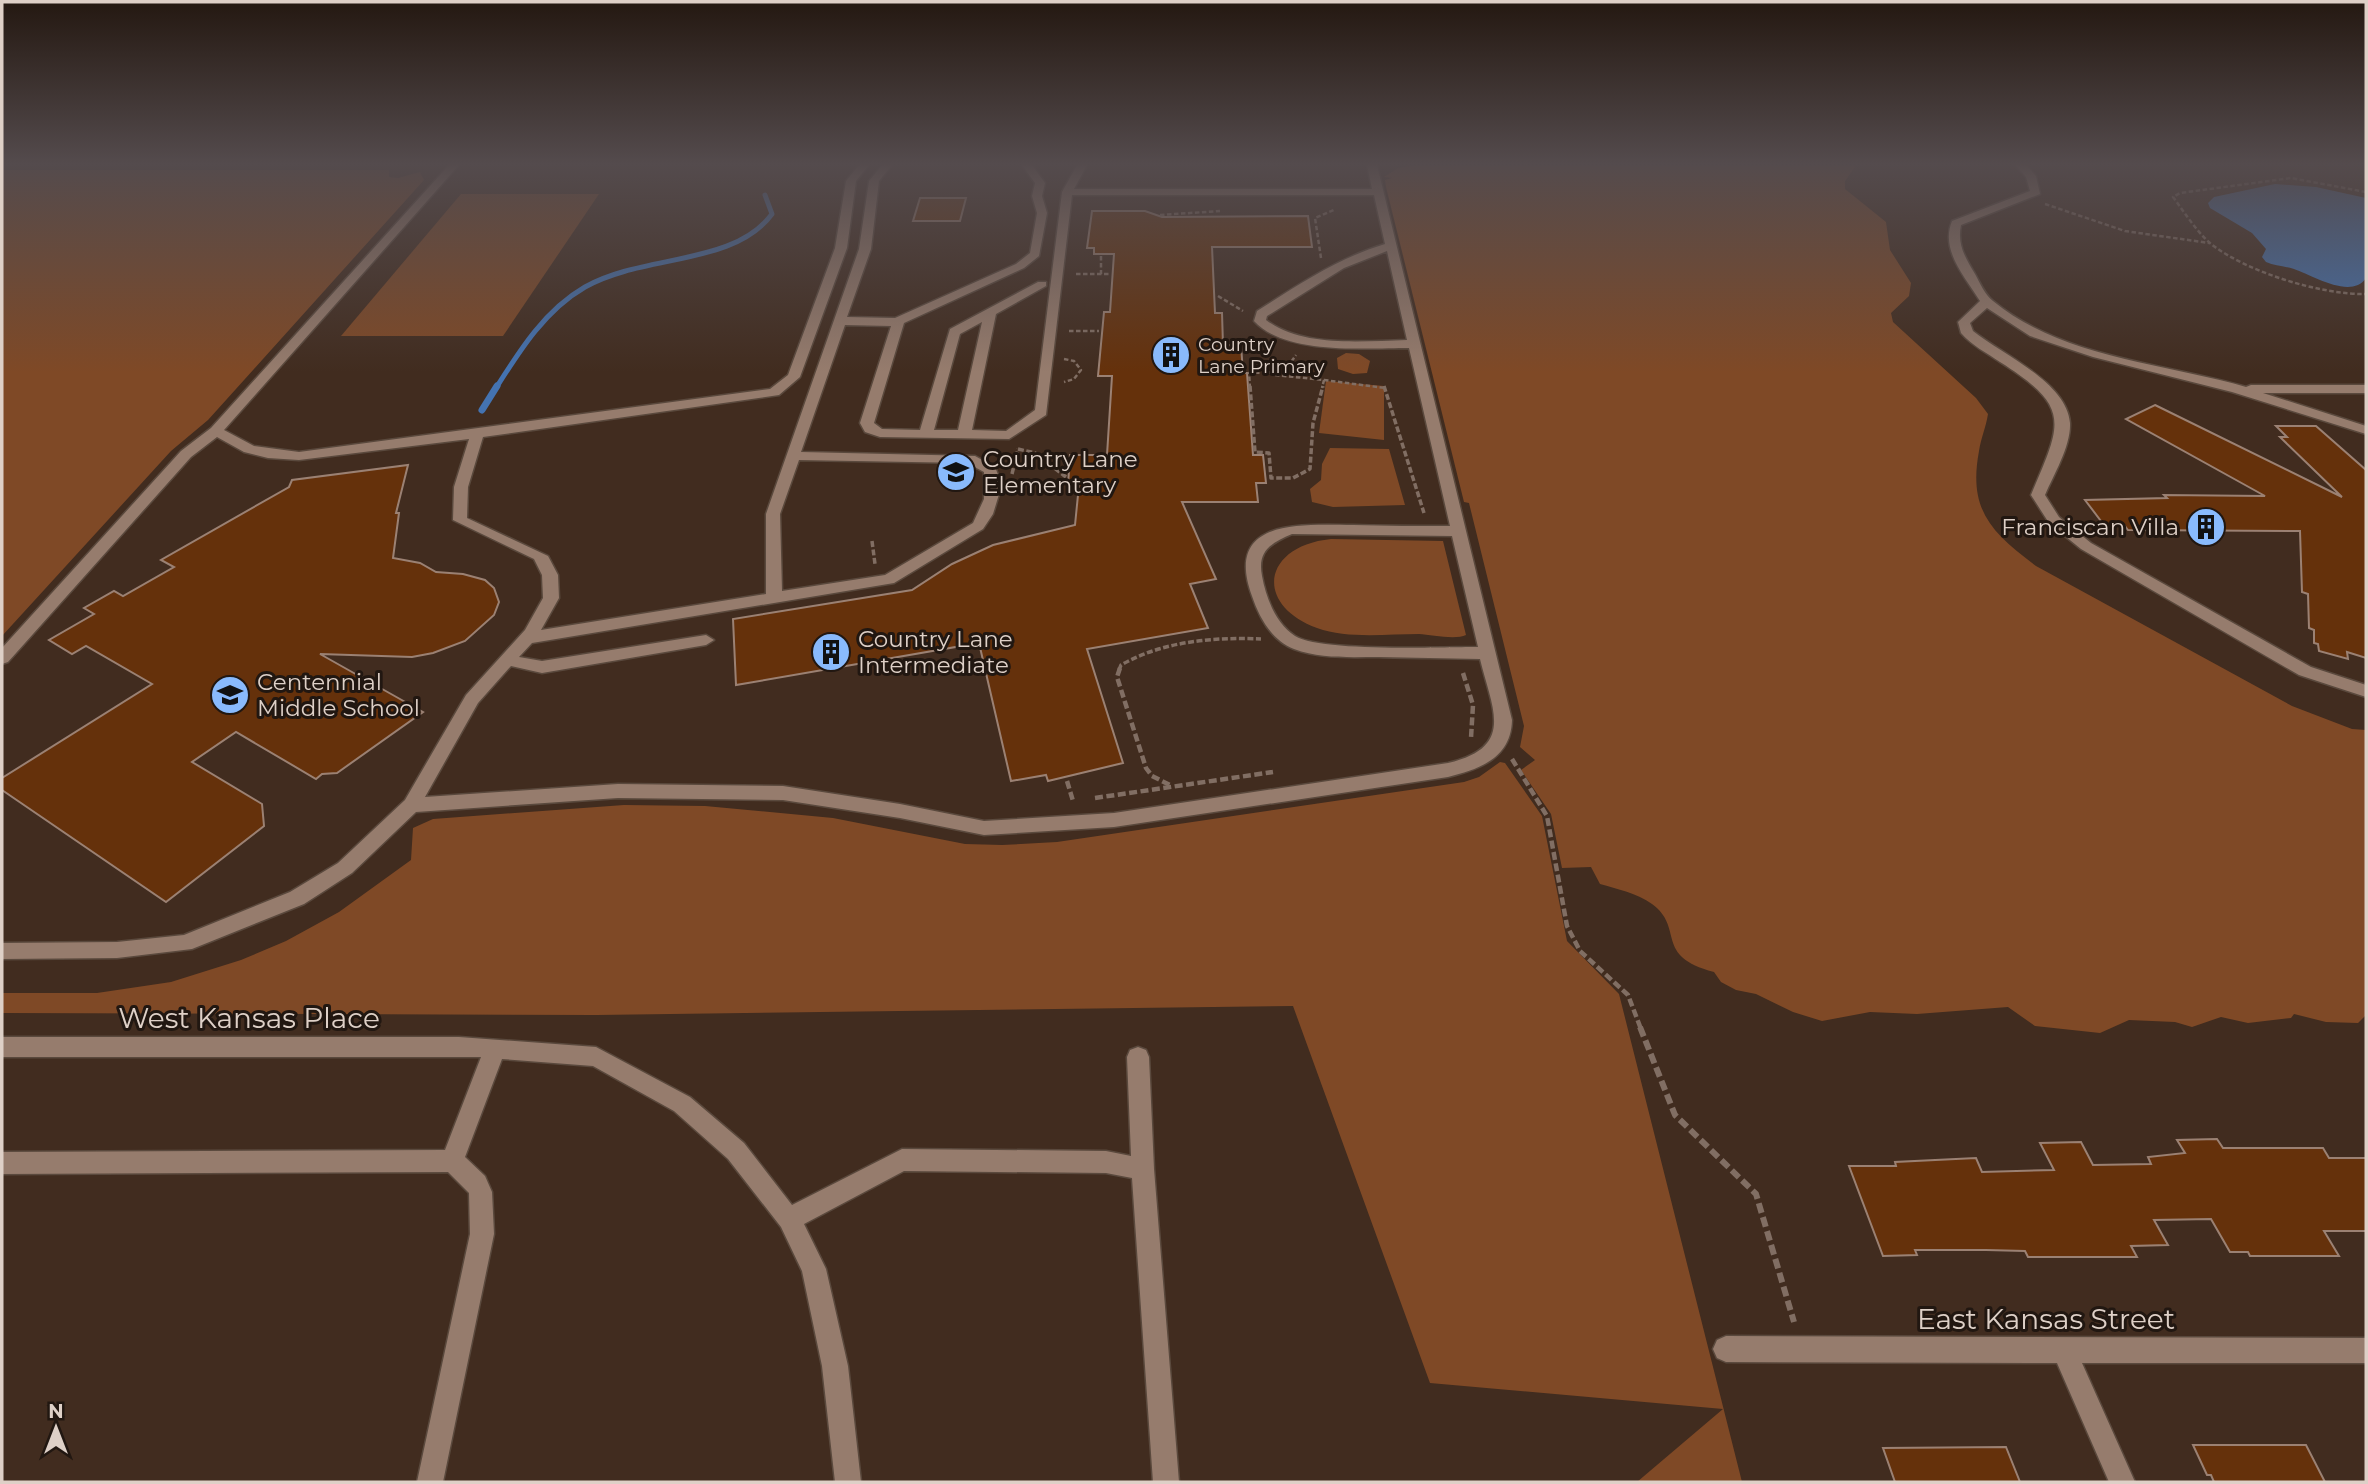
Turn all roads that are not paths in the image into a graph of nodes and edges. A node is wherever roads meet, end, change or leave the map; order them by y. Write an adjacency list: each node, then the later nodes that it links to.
1 (392, 234): 21 (street)
2 (843, 234): 24 (street)
3 (867, 234): 15 (street)
4 (1038, 234): 10 (street)
5 (1062, 234): 9 (street)
6 (1388, 234): 8 (street)
7 (1953, 234): 13 (street)
8 (1391, 246): 17 (street); 17 (street)
9 (1060, 253): 10 (street); 12 (street)
10 (1035, 254): 11 (street)
11 (1012, 270): 12 (street); 16 (street)
12 (1048, 287): 14 (street); 23 (street)
13 (1986, 302): 19 (street); 33 (street)
14 (990, 313): 22 (street); 23 (street)
15 (841, 321): 16 (street); 25 (street)
16 (898, 322): 22 (street)
17 (1413, 344): 26 (street)
18 (2366, 388): 19 (street)
19 (2238, 389): 20 (street)
20 (2366, 430)
21 (216, 431): 24 (street); 31 (street)
22 (926, 434): 23 (street)
23 (964, 434)
24 (477, 435): 28 (street)
25 (793, 456): 27 (street); 27 (street)
26 (1459, 531): 30 (street); 30 (street)
27 (774, 599): 28 (street)
28 (526, 638): 32 (street)
29 (706, 640): 32 (street)
30 (1487, 653): 34 (street)
31 (2, 658)
32 (507, 660): 34 (street)
33 (2366, 691)
34 (411, 805): 35 (street)
35 (2, 951)
36 (2, 1047): 37 (street, West Kansas Place)
37 (496, 1047): 39 (street); 42 (street, West Kansas Place)
38 (1138, 1057): 41 (street)
39 (452, 1161): 40 (street); 46 (street)
40 (2, 1163)
41 (1143, 1169): 42 (street); 48 (street)
42 (789, 1219): 47 (street, West Kansas Place)
43 (1726, 1349): 44 (street, East Kansas Street)
44 (2064, 1350): 45 (street, East Kansas Street); 49 (street)
45 (2366, 1351)
46 (430, 1482)
47 (848, 1482)
48 (1166, 1482)
49 (2122, 1482)

